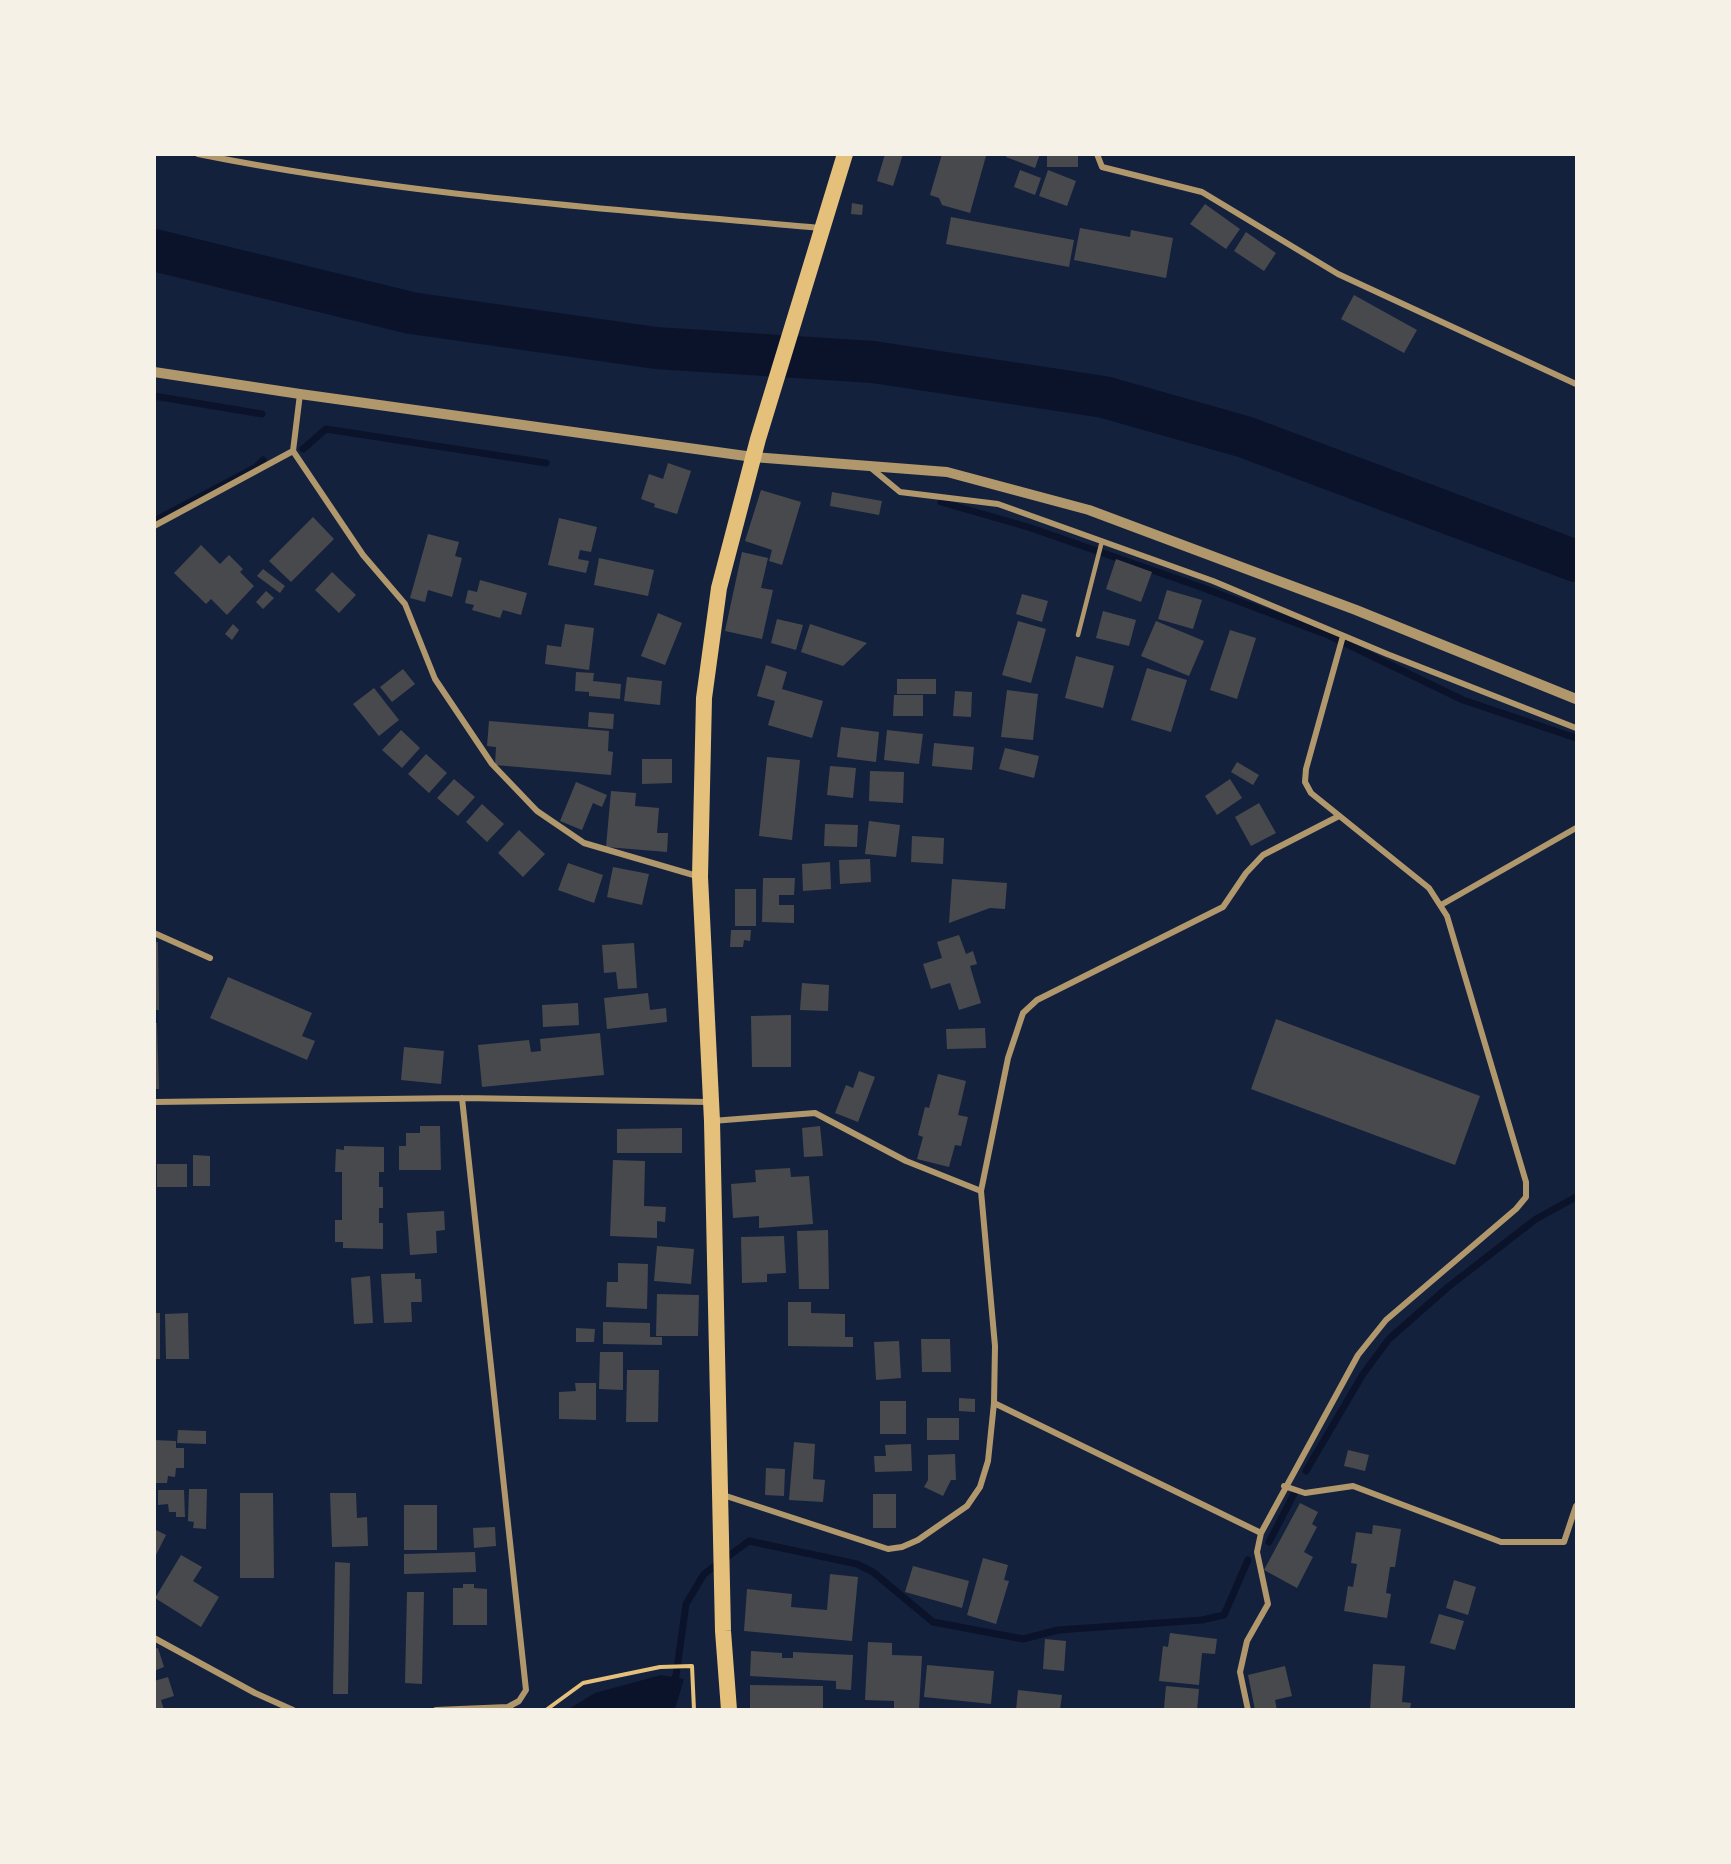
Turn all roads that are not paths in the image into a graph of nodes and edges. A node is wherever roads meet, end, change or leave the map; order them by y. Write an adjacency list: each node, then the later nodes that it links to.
1 (198, 154): 4 (street)
2 (844, 154): 4 (highway)
3 (1097, 154): 6 (street)
4 (822, 228): 9 (highway)
5 (154, 372): 7 (street)
6 (1576, 384)
7 (300, 394): 8 (street); 9 (street)
8 (293, 451): 11 (street); 19 (street)
9 (753, 457): 10 (street); 19 (highway)
10 (868, 466): 12 (street); 15 (street)
11 (154, 526)
12 (1102, 542): 13 (lane); 14 (street)
13 (1078, 635)
14 (1343, 637): 16 (street); 17 (street)
15 (1576, 699)
16 (1576, 728)
17 (1339, 816): 20 (street); 27 (street)
18 (1576, 828): 20 (street)
19 (700, 878): 25 (highway)
20 (1441, 905): 29 (street)
21 (154, 933): 22 (street)
22 (210, 958)
23 (462, 1098): 24 (street); 25 (street); 35 (street)
24 (154, 1102)
25 (711, 1102): 26 (highway)
26 (712, 1121): 27 (street); 30 (highway)
27 (981, 1191): 28 (street)
28 (994, 1403): 30 (street); 32 (street)
29 (1284, 1486): 31 (street); 32 (street)
30 (722, 1502): 36 (highway)
31 (1576, 1506)
32 (1261, 1533): 37 (street)
33 (154, 1638): 34 (street)
34 (293, 1710)
35 (436, 1710)
36 (729, 1710)
37 (1248, 1710)

